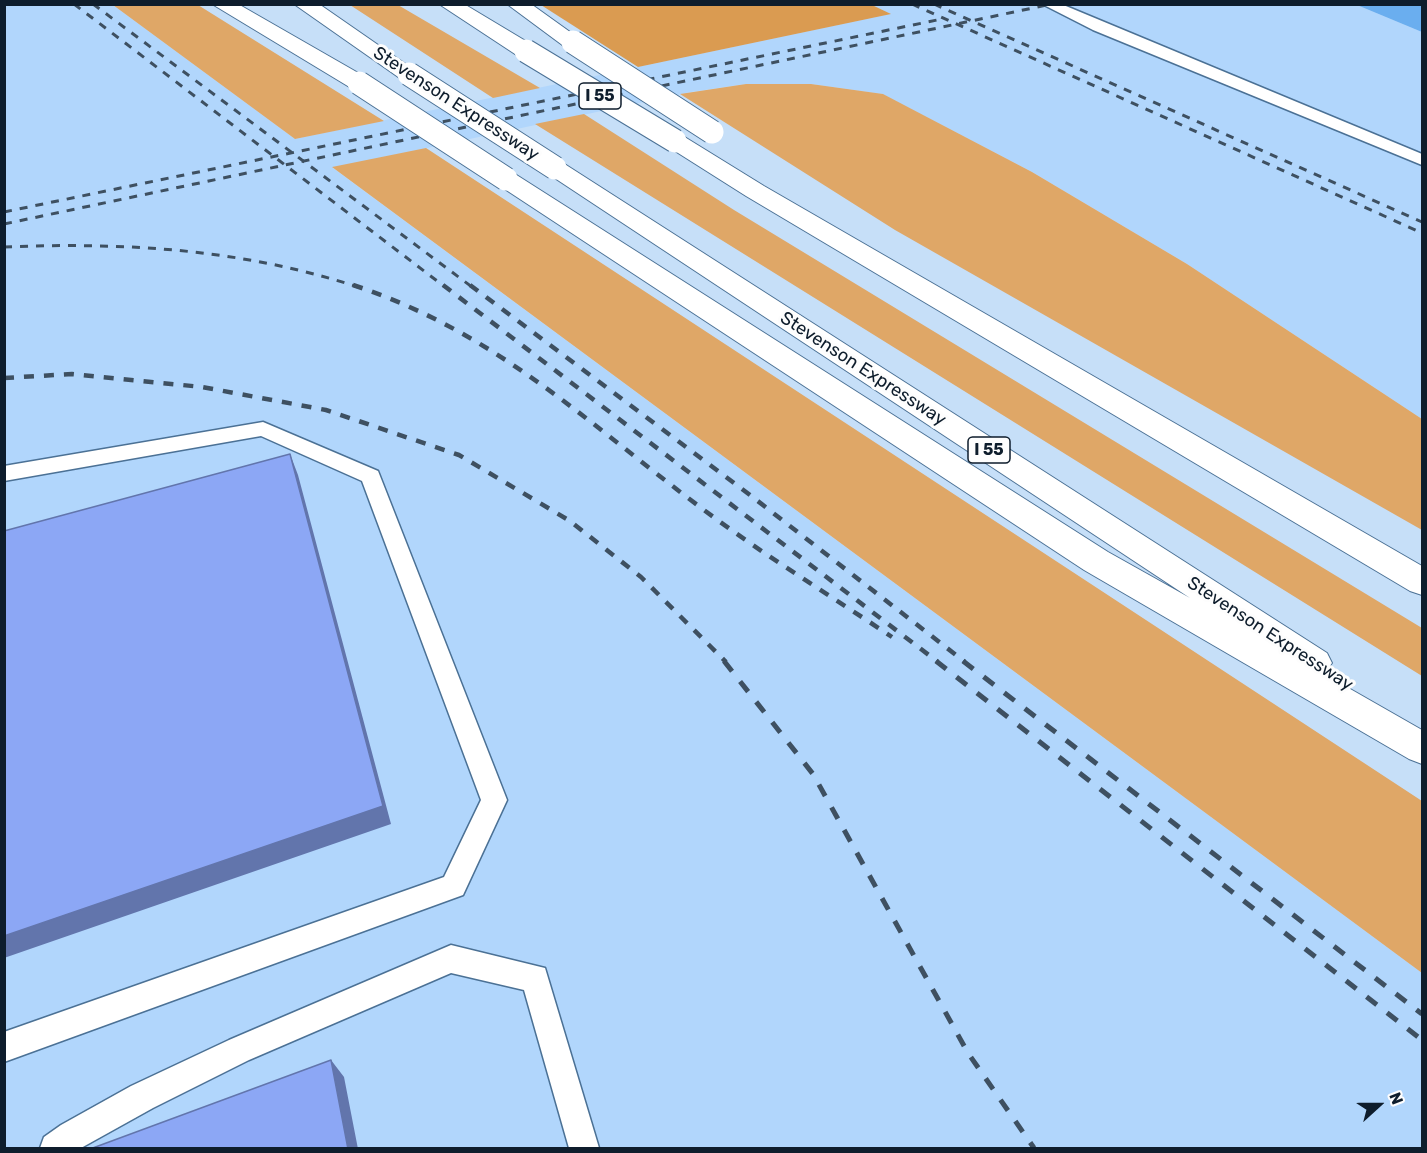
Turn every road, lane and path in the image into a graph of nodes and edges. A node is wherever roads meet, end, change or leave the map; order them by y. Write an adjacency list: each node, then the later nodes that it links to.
1 (222, 4): 11 (highway, bridge)
2 (304, 4): 10 (highway, Stevenson Expressway / I 55, bridge)
3 (449, 4): 7 (highway, I 55, bridge)
4 (517, 4): 7 (highway, bridge)
5 (1049, 4): 6 (lane)
6 (1422, 160)
7 (755, 191): 9 (highway, I 55)
8 (4, 474): 12 (lane)
9 (1422, 582)
10 (1422, 733)
11 (1422, 748)
12 (4, 1047)
13 (55, 1149): 14 (lane)
14 (584, 1149)

